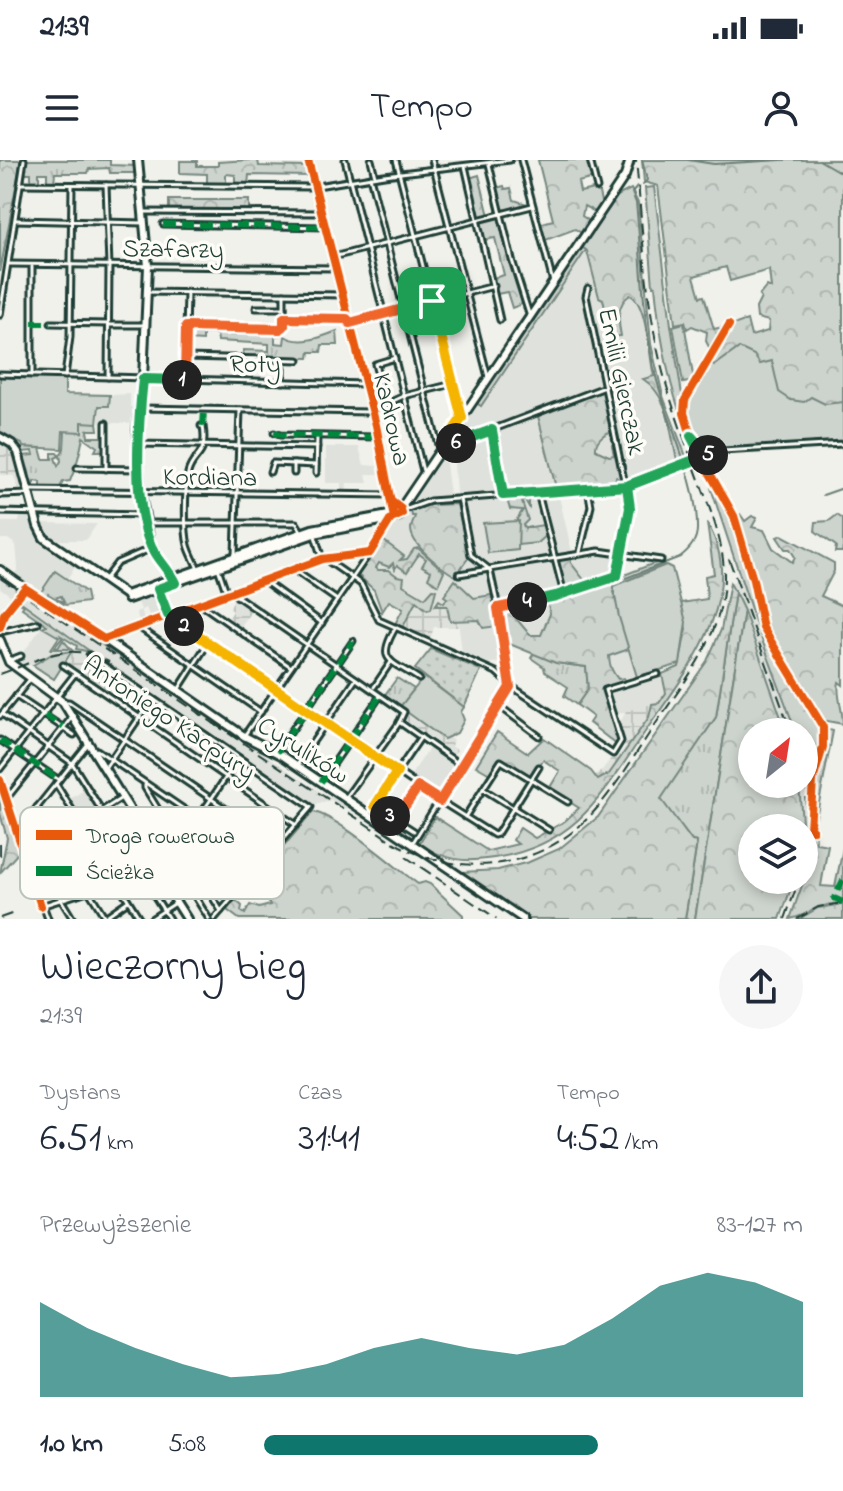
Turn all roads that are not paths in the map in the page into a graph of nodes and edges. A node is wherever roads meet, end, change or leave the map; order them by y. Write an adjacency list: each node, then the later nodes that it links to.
1 (24, 160): 18 (street)
2 (138, 160): 21 (street)
3 (308, 160): 22 (street, Kadrowa)
4 (345, 160): 17 (street)
5 (371, 160): 16 (street)
6 (396, 160): 15 (street)
7 (432, 160): 14 (street)
8 (510, 160): 12 (street)
9 (521, 160): 24 (street)
10 (590, 160): 23 (street)
11 (630, 160): 46 (street)
12 (489, 164): 13 (street); 27 (street)
13 (465, 166): 14 (street); 29 (street)
14 (434, 169): 15 (street); 35 (street)
15 (399, 173): 16 (street); 36 (street)
16 (372, 177): 17 (street); 37 (street)
17 (350, 181): 22 (street); 38 (street)
18 (21, 184): 19 (street); 28 (street)
19 (72, 185): 20 (street); 30 (street)
20 (106, 185): 21 (street); 31 (street)
21 (141, 185): 22 (street); 25 (street)
22 (315, 187): 26 (street, Kadrowa)
23 (597, 188)
24 (532, 206): 27 (street); 46 (street)
25 (143, 212): 26 (street); 32 (street)
26 (323, 213): 34 (street, Kadrowa)
27 (500, 214): 29 (street); 60 (street)
28 (16, 220): 30 (street); 40 (street)
29 (478, 220): 35 (street); 47 (street)
30 (72, 222): 31 (street); 42 (street)
31 (108, 223): 32 (street); 43 (street)
32 (144, 223): 44 (street)
33 (163, 224): 34 (street)
34 (326, 227): 39 (street, Kadrowa)
35 (449, 228): 36 (street); 51 (street)
36 (415, 236): 37 (street); 54 (street)
37 (387, 243): 38 (street); 57 (street)
38 (367, 248): 39 (street); 58 (street)
39 (333, 257): 45 (street, Kadrowa)
40 (9, 264): 41 (street, Szafarzy); 59 (street)
41 (32, 265): 42 (street, Szafarzy); 75 (street)
42 (70, 265): 43 (street, Szafarzy); 65 (street)
43 (109, 266): 44 (street, Szafarzy); 66 (street)
44 (148, 266): 45 (street, Szafarzy); 49 (street)
45 (336, 268): 53 (street, Kadrowa)
46 (553, 282): 60 (street)
47 (494, 286): 51 (street); 62 (street)
48 (588, 288): 84 (street, Emilii Gierczak)
49 (146, 292): 50 (street); 67 (street)
50 (187, 292): 52 (street); 69 (street)
51 (466, 293): 54 (street); 78 (street)
52 (284, 294): 53 (street); 56 (street)
53 (343, 295): 63 (street, Kadrowa)
54 (432, 301): 57 (street); 83 (street)
55 (256, 308): 56 (street)
56 (284, 308): 61 (street)
57 (404, 309): 58 (street); 85 (street)
58 (384, 314): 63 (street); 71 (street)
59 (0, 315)
60 (530, 317): 78 (street)
61 (284, 318): 63 (street); 69 (street)
62 (500, 320)
63 (349, 321): 82 (street, Kadrowa)
64 (51, 323): 65 (street)
65 (70, 324): 66 (street); 76 (street)
66 (109, 324): 67 (street); 77 (street)
67 (145, 325): 79 (street)
68 (729, 325): 96 (street)
69 (186, 327): 70 (street)
70 (186, 357): 72 (street); 80 (street)
71 (395, 358): 86 (street); 87 (street)
72 (283, 359): 73 (street); 81 (street)
73 (299, 360)
74 (0, 374): 75 (street, Roty)
75 (32, 375): 76 (street, Roty)
76 (65, 376): 77 (street, Roty)
77 (108, 378): 79 (street, Roty)
78 (489, 378): 91 (street)
79 (143, 379): 80 (street, Roty); 88 (street)
80 (185, 380): 81 (street, Roty)
81 (283, 382): 82 (street, Roty)
82 (365, 384): 90 (street, Kadrowa)
83 (453, 384): 85 (street); 91 (street)
84 (605, 387): 94 (street); 117 (street, Emilii Gierczak)
85 (424, 391): 86 (street); 105 (street)
86 (404, 396): 87 (street); 114 (street)
87 (386, 405): 90 (street)
88 (139, 408): 89 (street); 100 (street)
89 (240, 410): 90 (street); 104 (street)
90 (372, 412): 97 (street, Kadrowa)
91 (462, 418): 102 (street)
92 (106, 423): 111 (street)
93 (201, 426): 101 (street)
94 (492, 430): 102 (street); 126 (street)
95 (274, 433): 99 (street)
96 (691, 436): 106 (street); 107 (street)
97 (377, 437): 99 (street); 125 (street, Kadrowa)
98 (2, 438): 119 (street)
99 (317, 441): 104 (street); 109 (street)
100 (137, 444): 101 (street); 112 (street)
101 (204, 444): 104 (street); 121 (street)
102 (444, 444): 105 (street)
103 (843, 444): 106 (street)
104 (238, 445): 123 (street)
105 (440, 451): 114 (street)
106 (709, 454): 107 (street)
107 (700, 458): 117 (street); 254 (street)
108 (294, 464): 109 (street); 113 (street); 115 (street)
109 (316, 465): 116 (street)
110 (77, 468): 111 (street)
111 (106, 469): 112 (street)
112 (139, 469): 120 (street)
113 (270, 472)
114 (425, 472): 130 (street)
115 (294, 473)
116 (316, 473)
117 (627, 486): 118 (street); 139 (street, Emilii Gierczak)
118 (588, 489): 122 (street); 137 (street)
119 (29, 492): 120 (street, Kordiana); 124 (street, Kordiana); 129 (street)
120 (140, 493): 121 (street, Kordiana); 131 (street)
121 (187, 493): 123 (street, Kordiana); 132 (street)
122 (538, 493): 126 (street); 140 (street)
123 (236, 494): 125 (street, Kordiana); 133 (street)
124 (0, 495)
125 (391, 495): 130 (street, Kadrowa)
126 (503, 495): 127 (street)
127 (460, 499): 130 (street); 148 (street)
128 (0, 512): 129 (street)
129 (34, 512): 131 (street); 151 (street)
130 (395, 513): 134 (street); 138 (street)
131 (145, 519): 132 (street); 136 (street)
132 (187, 524): 133 (street); 145 (street)
133 (235, 524): 135 (street); 141 (street)
134 (313, 531): 135 (street); 141 (street); 142 (street)
135 (301, 533): 141 (street)
136 (152, 548): 151 (street); 152 (street)
137 (580, 552): 139 (street); 140 (street)
138 (370, 553): 142 (street); 150 (street)
139 (622, 554): 143 (street); 156 (street, Emilii Gierczak)
140 (554, 557): 148 (street); 156 (street)
141 (234, 559): 144 (street); 145 (street)
142 (324, 559): 147 (street); 150 (street)
143 (661, 560)
144 (218, 568): 152 (street); 155 (street)
145 (198, 569): 152 (street)
146 (0, 570): 164 (street)
147 (294, 570): 153 (street); 158 (street)
148 (490, 570): 149 (street); 160 (street)
149 (459, 574)
150 (353, 577): 158 (street); 166 (street)
151 (104, 580): 157 (street)
152 (174, 580): 154 (street); 157 (street)
153 (264, 581): 155 (street); 163 (street)
154 (158, 589): 157 (street); 161 (street)
155 (229, 593): 159 (street); 171 (street)
156 (564, 594): 160 (street)
157 (127, 597)
158 (337, 600): 163 (street)
159 (199, 603): 161 (street); 179 (street)
160 (498, 608): 181 (street)
161 (168, 615): 165 (street); 170 (street)
162 (38, 623): 164 (street)
163 (322, 623): 171 (street)
164 (0, 625)
165 (137, 626): 167 (street); 177 (street)
166 (396, 627): 175 (street); 181 (street)
167 (104, 639): 188 (street, Cyrulików)
168 (0, 640): 174 (street)
169 (353, 641): 178 (street)
170 (208, 643): 177 (street); 189 (street)
171 (307, 645): 178 (street); 179 (street)
172 (89, 655): 193 (street)
173 (21, 656): 174 (street)
174 (8, 661): 183 (street)
175 (391, 662): 185 (street); 186 (street)
176 (63, 665): 180 (street, Antoniego Kacpury)
177 (194, 665): 188 (street); 196 (street)
178 (336, 665): 184 (street); 195 (street)
179 (291, 667): 189 (street)
180 (75, 673): 192 (street); 200 (street, Antoniego Kacpury)
181 (506, 674): 187 (street)
182 (658, 674): 187 (street)
183 (31, 678): 190 (street); 192 (street)
184 (356, 679): 191 (street); 202 (street)
185 (419, 679)
186 (374, 687)
187 (509, 687): 194 (street)
188 (178, 690): 206 (street, Cyrulików)
189 (276, 690): 195 (street); 196 (street)
190 (16, 696): 197 (street); 198 (street)
191 (380, 696): 201 (street); 211 (street)
192 (61, 699): 198 (street); 199 (street); 210 (street)
193 (153, 699): 200 (street); 218 (street)
194 (498, 706): 207 (street); 222 (street)
195 (306, 710): 202 (street); 216 (street)
196 (261, 712): 206 (street)
197 (1, 715): 204 (street)
198 (45, 715): 203 (street); 204 (street)
199 (72, 716): 203 (street); 212 (street)
200 (140, 717): 210 (street); 228 (street, Antoniego Kacpury)
201 (399, 722): 208 (street); 217 (street)
202 (325, 723): 211 (street); 223 (street)
203 (63, 727): 205 (street); 213 (street)
204 (30, 733): 213 (street); 215 (street)
205 (74, 735)
206 (244, 736): 216 (street, Cyrulików)
207 (539, 736)
208 (421, 737): 222 (street); 227 (street)
209 (0, 740): 215 (street)
210 (125, 740): 219 (street); 237 (street)
211 (350, 740): 217 (street); 231 (street)
212 (89, 743): 220 (street); 225 (street)
213 (49, 746): 220 (street); 221 (street)
214 (97, 750): 219 (street)
215 (16, 751): 221 (street); 226 (street)
216 (277, 752): 223 (street, Cyrulików)
217 (375, 757): 227 (street); 238 (street)
218 (239, 758): 228 (street); 258 (street)
219 (111, 760): 225 (street); 232 (street)
220 (72, 763): 230 (street); 244 (street)
221 (35, 764): 230 (street); 235 (street)
222 (462, 764): 239 (street)
223 (296, 765): 231 (street, Cyrulików)
224 (539, 767): 229 (street)
225 (105, 768): 236 (street)
226 (0, 769)
227 (397, 772): 233 (street); 241 (street)
228 (226, 776): 237 (street); 251 (street, Antoniego Kacpury)
229 (531, 780): 234 (street); 240 (street); 252 (street)
230 (57, 782): 242 (street); 243 (street)
231 (321, 782): 238 (street, Cyrulików)
232 (146, 783): 247 (street); 248 (street)
233 (418, 787): 239 (street); 257 (street)
234 (483, 789): 252 (street); 256 (street)
235 (7, 798)
236 (123, 798): 245 (street); 246 (street)
237 (211, 799): 249 (street); 250 (street)
238 (346, 799): 253 (street, Cyrulików)
239 (440, 801): 256 (street); 262 (street)
240 (568, 802)
241 (375, 806): 253 (street); 257 (street)
242 (37, 807)
243 (71, 807)
244 (100, 807)
245 (108, 807)
246 (129, 807)
247 (157, 807)
248 (180, 807)
249 (205, 807)
250 (223, 807)
251 (270, 807)
252 (514, 808): 256 (street); 259 (street)
253 (369, 814): 262 (street, Cyrulików)
254 (811, 814)
255 (284, 817): 258 (street, Antoniego Kacpury)
256 (465, 817)
257 (396, 819): 260 (street)
258 (296, 825): 261 (street)
259 (549, 830)
260 (414, 831)
261 (284, 839)
262 (412, 844): 283 (street, Cyrulików)
263 (64, 899): 270 (street)
264 (93, 899): 275 (street)
265 (157, 899): 273 (street)
266 (175, 899): 272 (street)
267 (198, 899): 282 (street)
268 (214, 899): 274 (street)
269 (232, 899): 274 (street)
270 (61, 900): 276 (street); 277 (street)
271 (129, 901): 275 (street); 278 (street)
272 (177, 903): 273 (street); 281 (street)
273 (164, 911): 279 (street); 280 (street)
274 (221, 911): 282 (street)
275 (105, 918)
276 (48, 919)
277 (73, 919)
278 (140, 919)
279 (151, 919)
280 (169, 919)
281 (187, 919)
282 (211, 919)
283 (523, 919)

